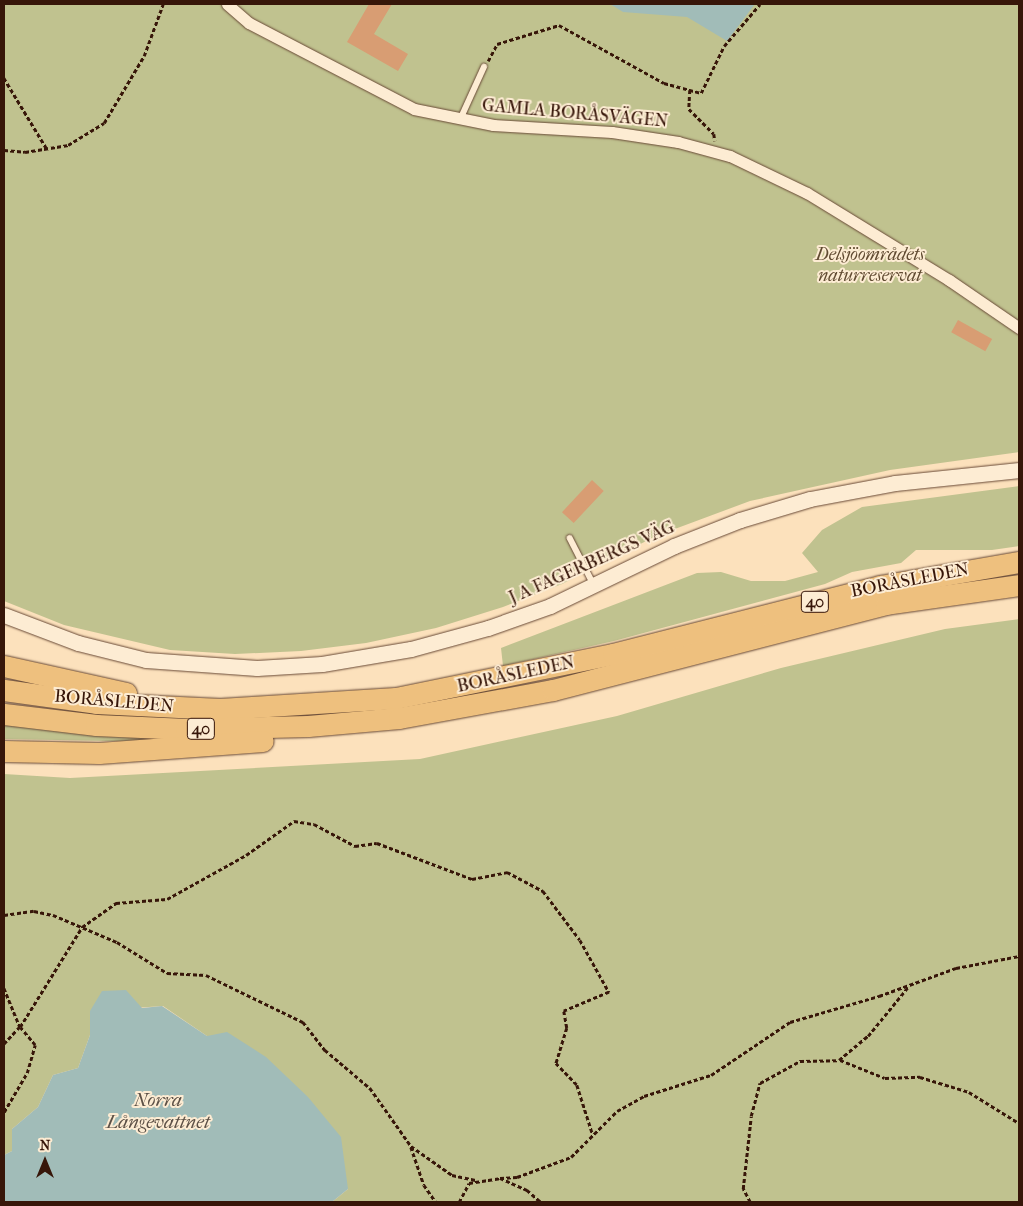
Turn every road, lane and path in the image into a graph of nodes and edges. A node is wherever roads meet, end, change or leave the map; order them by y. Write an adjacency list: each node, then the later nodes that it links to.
1 (163, 4): 8 (path)
2 (228, 4): 7 (street, GAMLA BORÅSVÄGEN)
3 (760, 4): 6 (path)
4 (484, 67): 6 (path); 7 (lane)
5 (4, 78): 8 (path)
6 (690, 90): 10 (path)
7 (460, 120): 10 (street, GAMLA BORÅSVÄGEN)
8 (47, 149): 9 (path)
9 (4, 150)
10 (717, 153): 11 (street, GAMLA BORÅSVÄGEN)
11 (1019, 328)
12 (1019, 470): 16 (street, J A FAGERBERGS VÄG)
13 (570, 538): 16 (lane)
14 (1019, 562): 20 (highway, BORÅSLEDEN / 40)
15 (1019, 584): 22 (highway, BORÅSLEDEN / 40)
16 (594, 585): 17 (street, J A FAGERBERGS VÄG)
17 (4, 615)
18 (4, 666): 20 (highway)
19 (4, 690): 20 (highway, BORÅSLEDEN / 40)
20 (220, 709)
21 (4, 714): 22 (highway, BORÅSLEDEN / 40)
22 (399, 718): 23 (highway)
23 (4, 751)
24 (4, 915): 25 (path)
25 (82, 927): 29 (path); 34 (path); 35 (path)
26 (1019, 956): 27 (path)
27 (908, 987): 31 (path); 34 (path)
28 (4, 988): 29 (path)
29 (20, 1027): 30 (path); 32 (path)
30 (4, 1044)
31 (840, 1060): 33 (path); 41 (path)
32 (4, 1112)
33 (1019, 1123)
34 (594, 1134): 36 (path)
35 (411, 1146): 37 (path); 38 (path)
36 (500, 1178): 37 (path); 40 (path)
37 (475, 1180): 39 (path)
38 (436, 1202)
39 (459, 1202)
40 (541, 1202)
41 (750, 1202)

